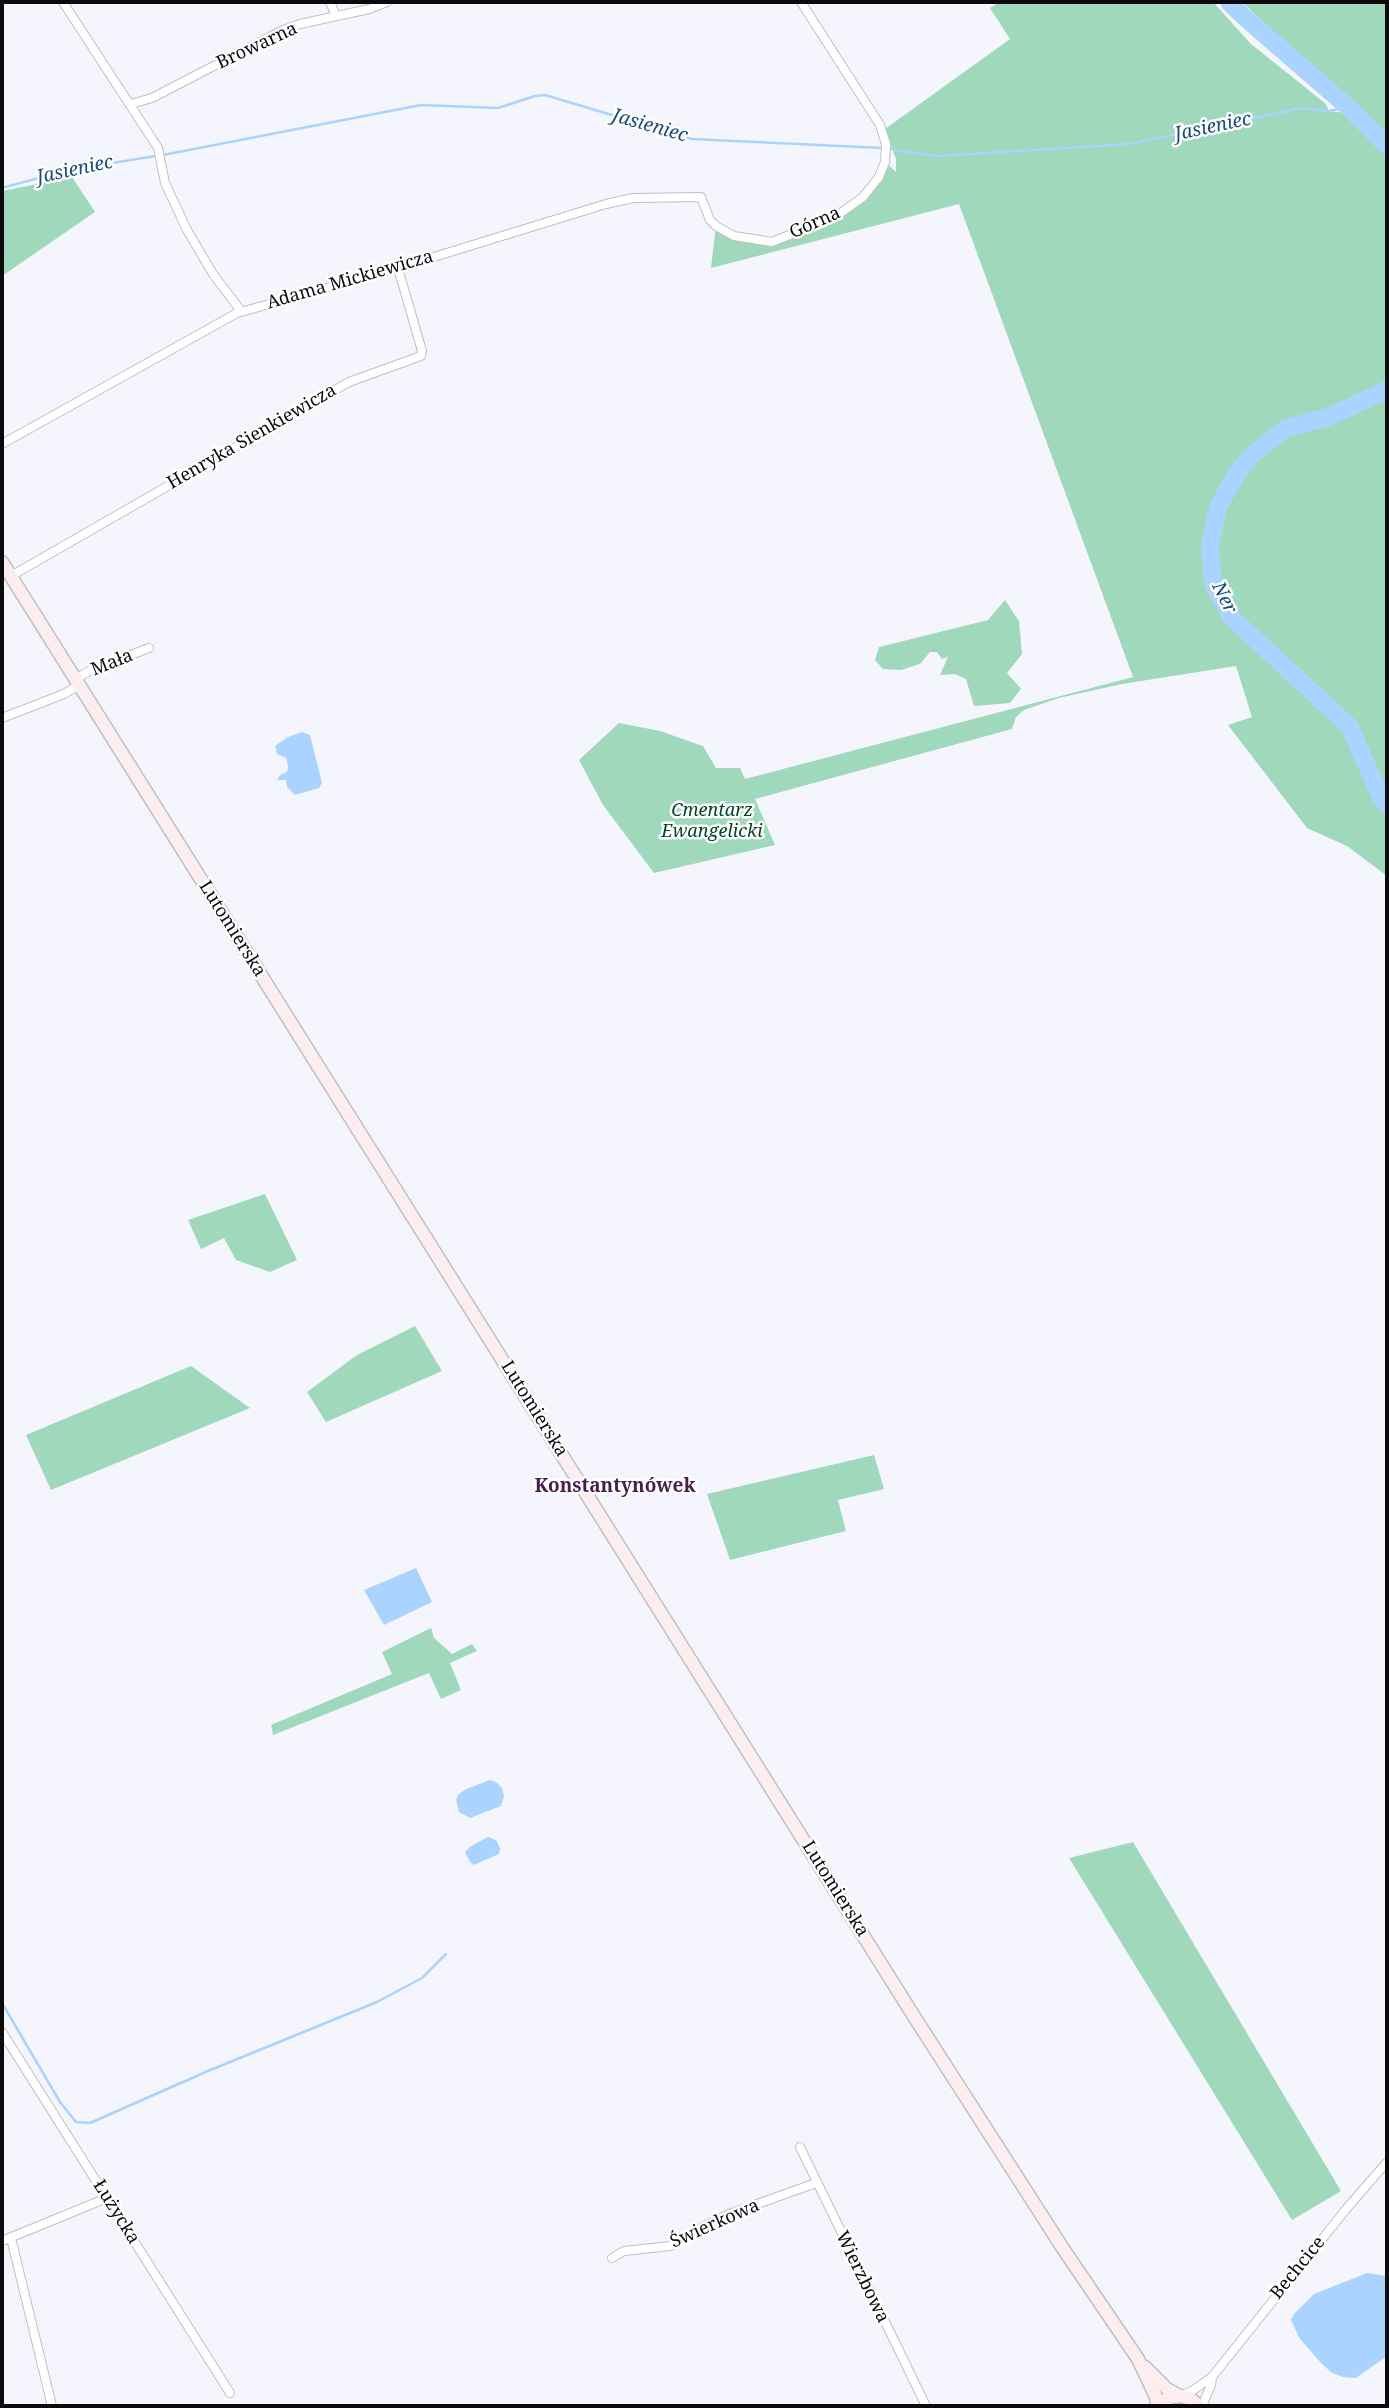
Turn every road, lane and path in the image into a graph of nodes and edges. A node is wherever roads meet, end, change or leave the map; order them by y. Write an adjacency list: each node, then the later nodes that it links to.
1 (63, 2): 6 (street)
2 (330, 2): 5 (street)
3 (387, 2): 5 (street, Browarna)
4 (801, 2): 7 (street, Górna)
5 (336, 16): 6 (street, Browarna)
6 (131, 104): 9 (street)
7 (709, 220): 8 (street, Adama Mickiewicza)
8 (398, 268): 9 (street, Adama Mickiewicza); 12 (street, Henryka Sienkiewicza)
9 (241, 311): 10 (street, Adama Mickiewicza)
10 (2, 444)
11 (2, 562): 12 (main road, Lutomierska)
12 (10, 576): 14 (main road, Lutomierska)
13 (149, 648): 14 (street, Mała)
14 (77, 682): 15 (street, Mała); 24 (main road, Lutomierska)
15 (2, 718)
16 (2, 2032): 20 (street, Łużycka)
17 (800, 2147): 19 (street, Wierzbowa)
18 (1387, 2162): 25 (street, Bechcice)
19 (816, 2183): 23 (street, Świerkowa); 29 (street, Wierzbowa)
20 (107, 2198): 21 (street); 26 (street, Łużycka)
21 (11, 2238): 22 (street); 28 (street)
22 (2, 2241)
23 (612, 2258)
24 (1138, 2359): 27 (main road, Lutomierska); 30 (main road, Lutomierska)
25 (1212, 2377): 27 (street, Bechcice); 31 (street, Bechcice)
26 (230, 2393)
27 (1180, 2396): 30 (main road); 31 (main road, Lutomierska)
28 (52, 2406)
29 (926, 2406)
30 (1158, 2406)
31 (1201, 2406)

